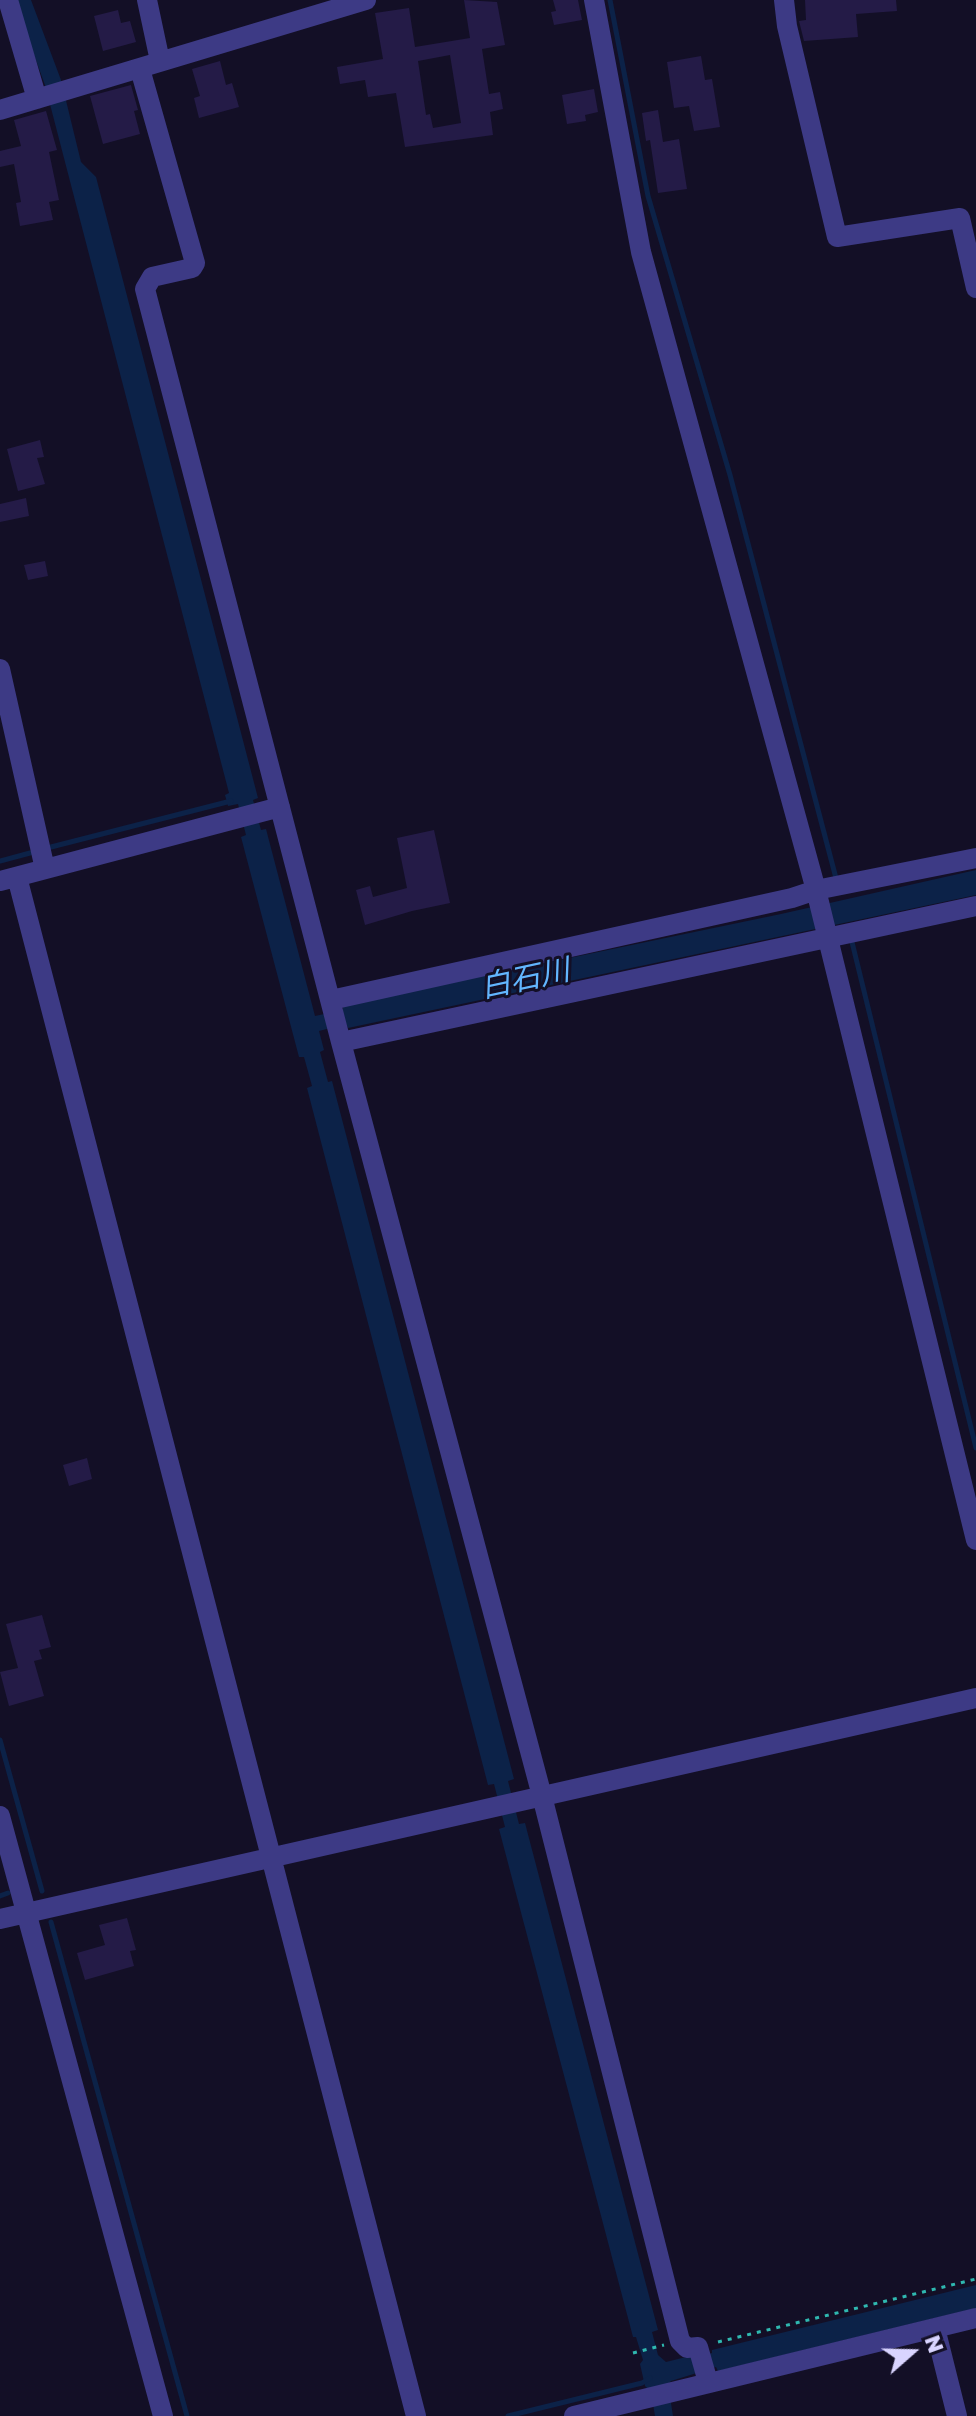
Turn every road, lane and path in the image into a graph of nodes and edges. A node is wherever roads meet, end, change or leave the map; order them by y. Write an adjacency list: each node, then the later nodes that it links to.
1 (8, 0): 8 (street)
2 (147, 0): 6 (street)
3 (366, 0): 6 (street)
4 (594, 0): 16 (street)
5 (784, 0): 10 (street)
6 (160, 61): 7 (street)
7 (140, 69): 8 (street); 12 (street)
8 (40, 98): 9 (street)
9 (0, 110)
10 (976, 288)
11 (0, 669): 14 (street)
12 (271, 809): 14 (street); 19 (street)
13 (976, 858): 16 (street)
14 (45, 869): 15 (street)
15 (8, 879): 25 (street)
16 (828, 890): 18 (street); 19 (street)
17 (976, 906): 18 (street)
18 (838, 935): 20 (street); 21 (street)
19 (332, 1003): 20 (street)
20 (340, 1036): 23 (street)
21 (976, 1540)
22 (976, 1698): 23 (street)
23 (542, 1796): 25 (street); 32 (street)
24 (0, 1816): 26 (street)
25 (270, 1857): 26 (street); 37 (street)
26 (25, 1912): 27 (street); 36 (street)
27 (0, 1919)
28 (976, 2279): 32 (path)
29 (976, 2318): 30 (street)
30 (935, 2328): 34 (street); 39 (street)
31 (662, 2345): 33 (path)
32 (698, 2347): 34 (street)
33 (633, 2353)
34 (708, 2382): 35 (street)
35 (637, 2405): 38 (street)
36 (163, 2416)
37 (416, 2416)
38 (574, 2416)
39 (957, 2416)

